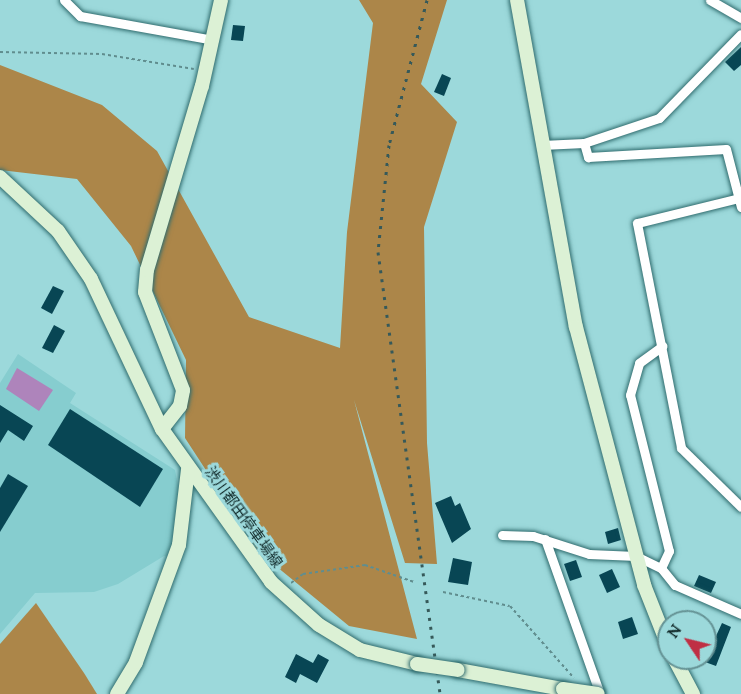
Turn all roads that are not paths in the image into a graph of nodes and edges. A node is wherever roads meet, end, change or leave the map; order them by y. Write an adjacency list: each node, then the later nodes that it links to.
1 (64, 0): 7 (street)
2 (221, 0): 7 (street)
3 (517, 0): 9 (street)
4 (710, 0): 5 (street)
5 (741, 18)
6 (741, 34): 8 (street)
7 (213, 40): 13 (street)
8 (584, 143): 9 (street); 11 (street)
9 (542, 145): 18 (street)
10 (0, 177): 13 (street, 渋川都田停車場線)
11 (740, 203): 12 (street)
12 (662, 346): 15 (street); 19 (street)
13 (162, 429): 14 (street, 渋川都田停車場線)
14 (188, 469): 23 (street); 24 (street, 渋川都田停車場線, bridge)
15 (741, 507)
16 (502, 535): 17 (street)
17 (545, 539): 18 (street); 24 (street)
18 (636, 556): 19 (street); 21 (street)
19 (661, 568): 20 (street)
20 (741, 614)
21 (657, 615)
22 (680, 670): 25 (street)
23 (117, 694)
24 (599, 694)
25 (693, 694)

